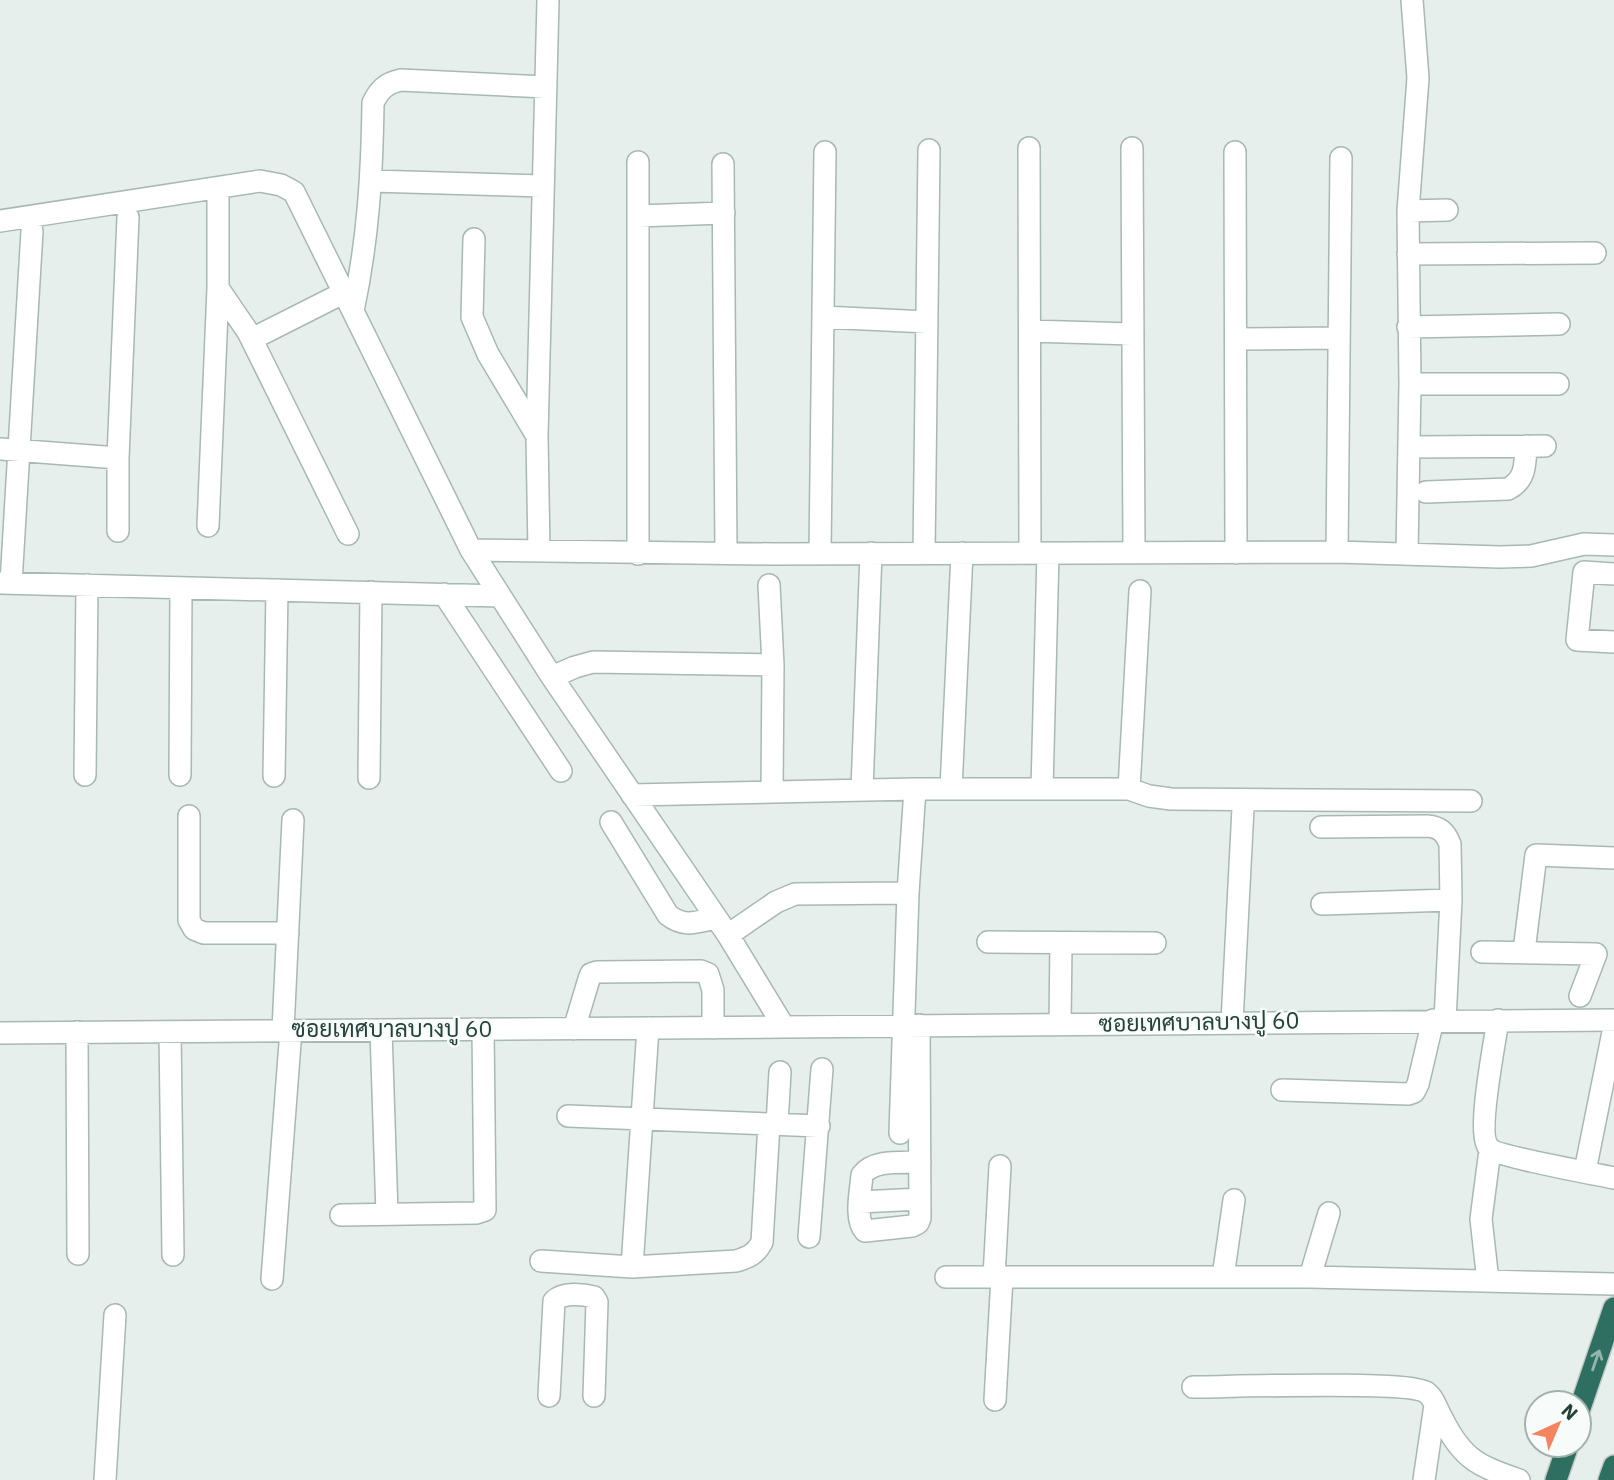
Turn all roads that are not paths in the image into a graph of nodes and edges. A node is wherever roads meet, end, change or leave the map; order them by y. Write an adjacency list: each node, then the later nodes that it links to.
1 (548, 0): 3 (street)
2 (1412, 0): 16 (street)
3 (546, 87): 12 (street); 13 (street)
4 (1029, 148): 31 (street)
5 (1132, 148): 32 (street)
6 (929, 150): 28 (street)
7 (825, 152): 27 (street)
8 (1236, 152): 35 (street)
9 (1340, 159): 33 (street)
10 (638, 162): 18 (street)
11 (723, 163): 17 (street)
12 (372, 181): 13 (street); 26 (street)
13 (542, 186): 38 (street)
14 (218, 188): 20 (street); 25 (street); 26 (street)
15 (1447, 210): 16 (street)
16 (1408, 211): 24 (street)
17 (724, 213): 18 (street); 50 (street)
18 (638, 216): 59 (street)
19 (128, 217): 41 (street)
20 (0, 221)
21 (32, 231): 40 (street)
22 (474, 239): 38 (street)
23 (1595, 253): 24 (street)
24 (1408, 254): 30 (street)
25 (218, 288): 34 (street); 43 (street)
26 (348, 302): 34 (street); 47 (street)
27 (823, 317): 28 (street); 51 (street)
28 (927, 322): 53 (street)
29 (1559, 324): 30 (street)
30 (1408, 327): 36 (street)
31 (1030, 331): 32 (street); 55 (street)
32 (1133, 334): 56 (street)
33 (1338, 338): 35 (street); 49 (street)
34 (251, 339): 45 (street)
35 (1237, 339): 57 (street)
36 (1410, 384): 37 (street); 39 (street)
37 (1558, 384)
38 (537, 436): 48 (street)
39 (1409, 447): 42 (street); 58 (street)
40 (9, 449): 41 (street); 61 (street)
41 (118, 458): 44 (street)
42 (1426, 492)
43 (208, 526)
44 (118, 531)
45 (348, 534)
46 (1614, 545): 58 (street)
47 (471, 550): 48 (street); 69 (street)
48 (539, 551): 59 (street)
49 (1337, 552): 57 (street); 58 (street)
50 (726, 553): 51 (street); 59 (street)
51 (820, 553): 52 (street)
52 (870, 553): 53 (street); 82 (street)
53 (923, 553): 54 (street)
54 (962, 553): 55 (street); 79 (street)
55 (1039, 553): 56 (street); 80 (street)
56 (1134, 553): 57 (street)
57 (1237, 553)
58 (1408, 553)
59 (638, 554)
60 (1614, 574): 70 (street)
61 (5, 583): 62 (street)
62 (87, 585): 64 (street); 74 (street)
63 (769, 585): 71 (street)
64 (181, 587): 65 (street); 75 (street)
65 (277, 590): 67 (street); 76 (street)
66 (1140, 591): 81 (street)
67 (371, 592): 68 (street); 77 (street)
68 (444, 594): 69 (street); 73 (street)
69 (500, 596): 72 (street)
70 (1614, 642)
71 (773, 666): 72 (street); 83 (street)
72 (552, 677): 84 (street)
73 (561, 771)
74 (85, 775)
75 (180, 775)
76 (274, 776)
77 (369, 778)
78 (915, 789): 79 (street); 82 (street); 92 (street)
79 (951, 789): 80 (street)
80 (1042, 789): 81 (street)
81 (1129, 789): 85 (street)
82 (862, 790): 83 (street)
83 (772, 792): 84 (street)
84 (632, 795): 95 (street)
85 (1471, 801)
86 (1243, 808): 106 (street)
87 (188, 816): 96 (street)
88 (293, 820): 96 (street)
89 (611, 822): 95 (street)
90 (1321, 827): 93 (street)
91 (1614, 858): 100 (street)
92 (908, 893): 95 (street); 108 (street)
93 (1451, 900): 94 (street); 103 (street)
94 (1322, 904)
95 (722, 926): 109 (street)
96 (288, 933): 114 (street)
97 (988, 942): 98 (street)
98 (1061, 943): 99 (street); 107 (street)
99 (1155, 943)
100 (1524, 951): 101 (street); 102 (street)
101 (1482, 952)
102 (1580, 996)
103 (1439, 1020): 104 (street, ซอยเทศบาลบางปู 60); 106 (street, ซอยเทศบาลบางปู 60); 122 (street)
104 (1499, 1020): 105 (street, ซอยเทศบาลบางปู 60); 128 (street)
105 (1614, 1020)
106 (1232, 1022): 107 (street, ซอยเทศบาลบางปู 60)
107 (1060, 1024): 108 (street, ซอยเทศบาลบางปู 60)
108 (911, 1025): 109 (street, ซอยเทศบาลบางปู 60); 127 (street); 129 (street)
109 (784, 1027): 112 (street, ซอยเทศบาลบางปู 60)
110 (1614, 1027): 131 (street)
111 (648, 1028): 112 (street, ซอยเทศบาลบางปู 60); 113 (street, ซอยเทศบาลบางปู 60); 124 (street)
112 (713, 1028): 113 (street)
113 (573, 1029): 116 (street, ซอยเทศบาลบางปู 60)
114 (287, 1030): 115 (street, ซอยเทศบาลบางปู 60); 118 (street, ซอยเทศบาลบางปู 60); 149 (street)
115 (381, 1030): 116 (street, ซอยเทศบาลบางปู 60); 137 (street)
116 (483, 1030): 137 (street)
117 (77, 1032): 118 (street, ซอยเทศบาลบางปู 60); 119 (street, ซอยเทศบาลบางปู 60); 140 (street)
118 (170, 1032): 141 (street)
119 (0, 1033)
120 (822, 1069): 126 (street)
121 (780, 1072): 125 (street)
122 (1282, 1090)
123 (568, 1116): 124 (street)
124 (642, 1118): 125 (street); 144 (street)
125 (773, 1124): 126 (street); 144 (street)
126 (819, 1126): 139 (street)
127 (900, 1133)
128 (1490, 1150): 131 (street); 150 (street)
129 (920, 1162): 133 (street); 135 (street)
130 (1000, 1166): 146 (street)
131 (1585, 1171): 132 (street)
132 (1614, 1178)
133 (920, 1199): 135 (street); 135 (street)
134 (1234, 1200): 147 (street)
135 (860, 1202)
136 (1329, 1213): 148 (street)
137 (387, 1214): 138 (street)
138 (341, 1215)
139 (809, 1237)
140 (78, 1254)
141 (173, 1255)
142 (541, 1261): 143 (street)
143 (588, 1265): 144 (street); 152 (street)
144 (632, 1267)
145 (946, 1277): 146 (street)
146 (998, 1277): 147 (street); 159 (street)
147 (1223, 1277): 148 (street)
148 (1310, 1277): 150 (street)
149 (272, 1279)
150 (1488, 1281): 151 (street)
151 (1614, 1284)
152 (587, 1295): 157 (street); 158 (street)
153 (1614, 1308): 156 (highway, one-way to 153)
154 (115, 1315): 163 (street)
155 (1194, 1387): 160 (street)
156 (1586, 1389)
157 (549, 1396)
158 (594, 1396)
159 (995, 1400)
160 (1435, 1405): 164 (street); 165 (street)
161 (1563, 1459): 166 (highway)
162 (1614, 1466): 167 (highway)
163 (105, 1480)
164 (1424, 1480)
165 (1519, 1480)
166 (1556, 1480)
167 (1609, 1480)

